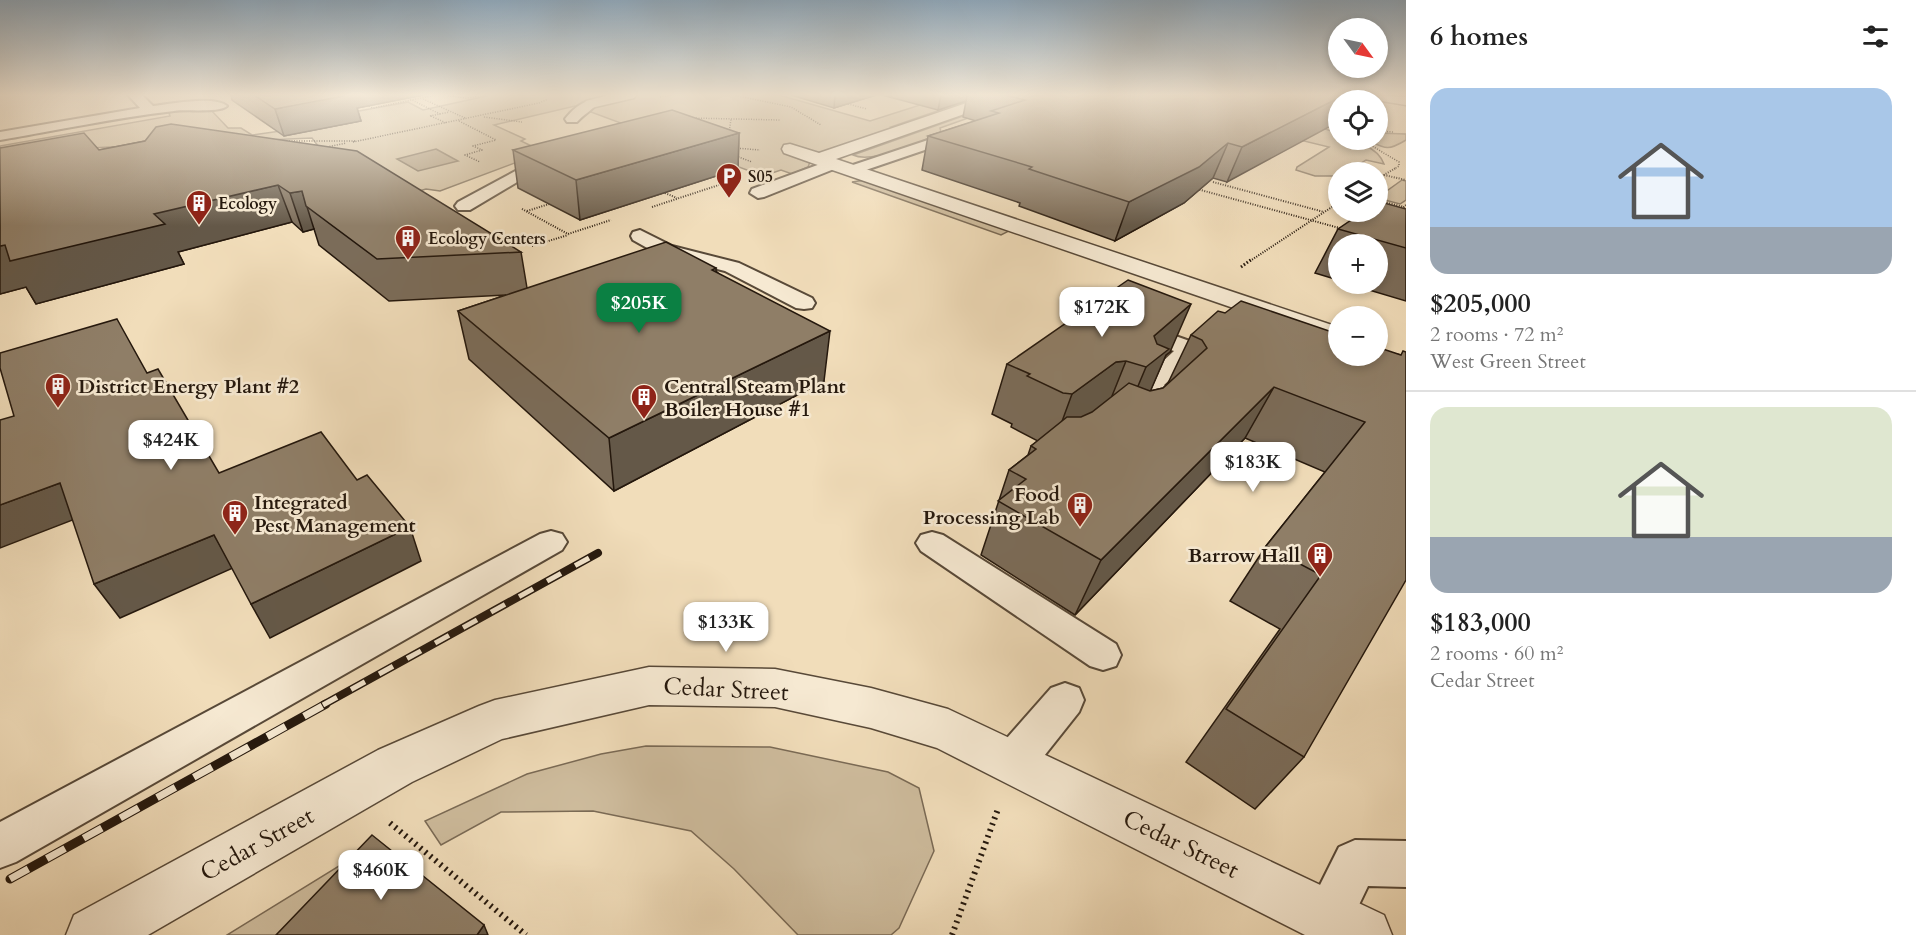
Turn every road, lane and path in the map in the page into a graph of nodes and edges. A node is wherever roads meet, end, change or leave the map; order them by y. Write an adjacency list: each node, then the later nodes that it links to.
1 (367, 139): 7 (path)
2 (493, 139): 16 (path)
3 (824, 139): 12 (path)
4 (887, 139): 15 (street)
5 (944, 139): 19 (lane)
6 (275, 141): 7 (path)
7 (355, 141): 9 (path)
8 (728, 147): 10 (path)
9 (321, 148)
10 (734, 148): 12 (path); 14 (path)
11 (564, 149): 29 (lane)
12 (790, 149): 15 (street)
13 (1379, 150): 17 (path)
14 (733, 155)
15 (826, 161): 19 (street); 26 (lane)
16 (480, 162)
17 (1399, 162): 18 (path); 20 (path)
18 (1406, 162)
19 (853, 170): 39 (street)
20 (1388, 173)
21 (1388, 176): 22 (path)
22 (1406, 180)
23 (1214, 182): 32 (path)
24 (1188, 186): 34 (path)
25 (665, 193): 27 (path)
26 (758, 193)
27 (677, 198)
28 (1388, 202): 30 (path)
29 (464, 206)
30 (1405, 206): 33 (path)
31 (1328, 209): 32 (path)
32 (1324, 212): 34 (path)
33 (1406, 212)
34 (1310, 220): 35 (path); 39 (path)
35 (1353, 232)
36 (568, 234): 38 (path)
37 (640, 236): 40 (lane)
38 (532, 246)
39 (1207, 291): 41 (street)
40 (804, 303)
41 (1328, 333)
42 (1150, 334): 43 (lane)
43 (1128, 432)
44 (551, 542): 51 (lane)
45 (932, 543): 46 (lane)
46 (1103, 655)
47 (1065, 700): 48 (lane)
48 (1014, 761): 53 (street, Cedar Street); 54 (street, Cedar Street)
49 (998, 809): 56 (path)
50 (389, 822): 55 (path)
51 (0, 846)
52 (1406, 864): 53 (lane)
53 (1346, 926)
54 (94, 935)
55 (526, 935)
56 (952, 935)

